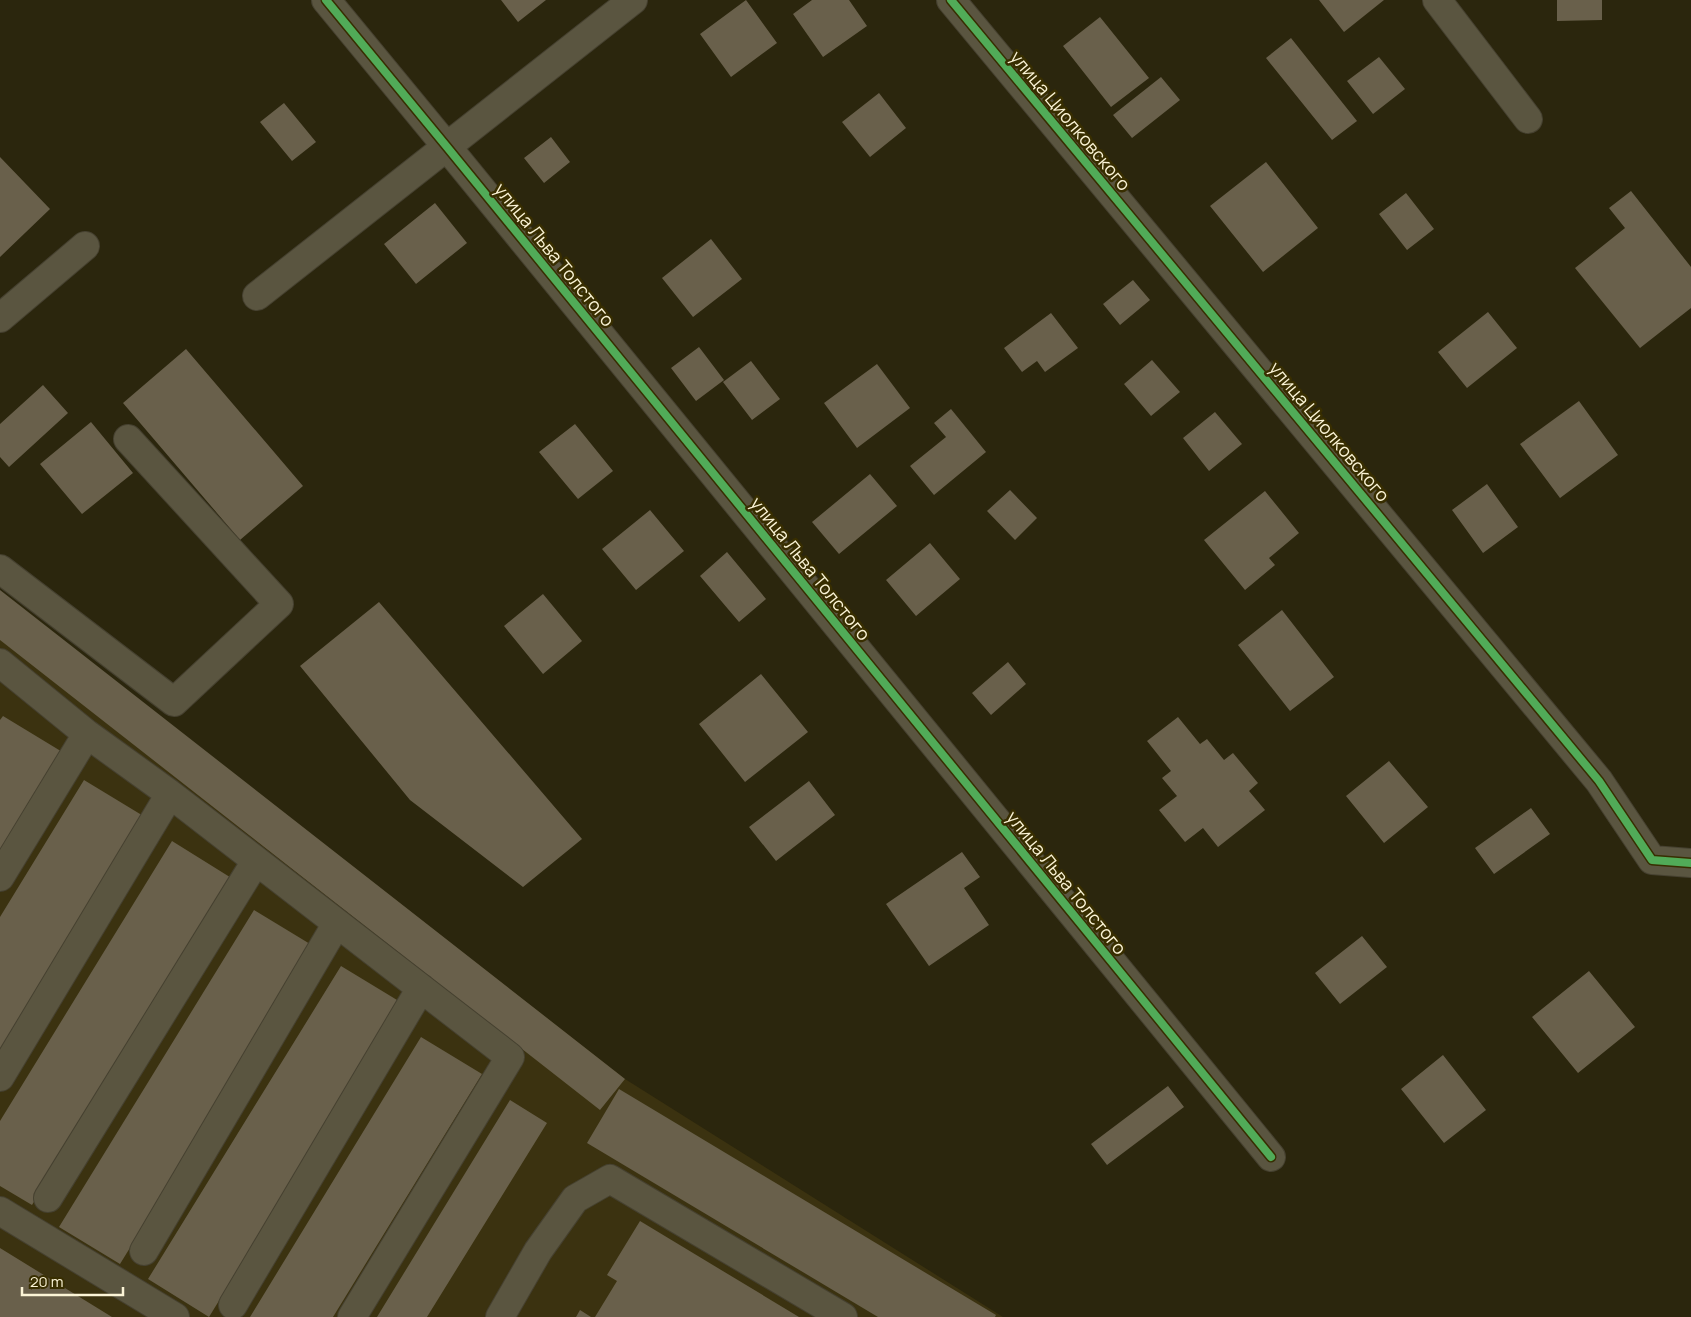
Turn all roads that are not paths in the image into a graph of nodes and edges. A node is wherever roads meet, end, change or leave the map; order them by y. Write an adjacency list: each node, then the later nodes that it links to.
1 (326, 0): 6 (street, улица Льва Толстого)
2 (633, 0): 6 (street)
3 (951, 0): 16 (street, улица Циолковского)
4 (1437, 0): 5 (street)
5 (1528, 119)
6 (447, 147): 8 (street); 21 (street, улица Льва Толстого)
7 (85, 246): 9 (street)
8 (257, 296)
9 (0, 318)
10 (128, 439): 11 (street)
11 (0, 569)
12 (1, 667): 13 (street)
13 (88, 734): 14 (street); 17 (street)
14 (170, 794): 15 (street); 20 (street)
15 (256, 861): 18 (street); 22 (street)
16 (1691, 863)
17 (0, 877)
18 (337, 923): 19 (street); 24 (street)
19 (421, 988): 25 (street); 27 (street)
20 (0, 1077)
21 (1270, 1157)
22 (48, 1198)
23 (0, 1211): 26 (street)
24 (144, 1250)
25 (233, 1306)
26 (175, 1317)
27 (352, 1317)
28 (500, 1317): 29 (street)
29 (844, 1317)

